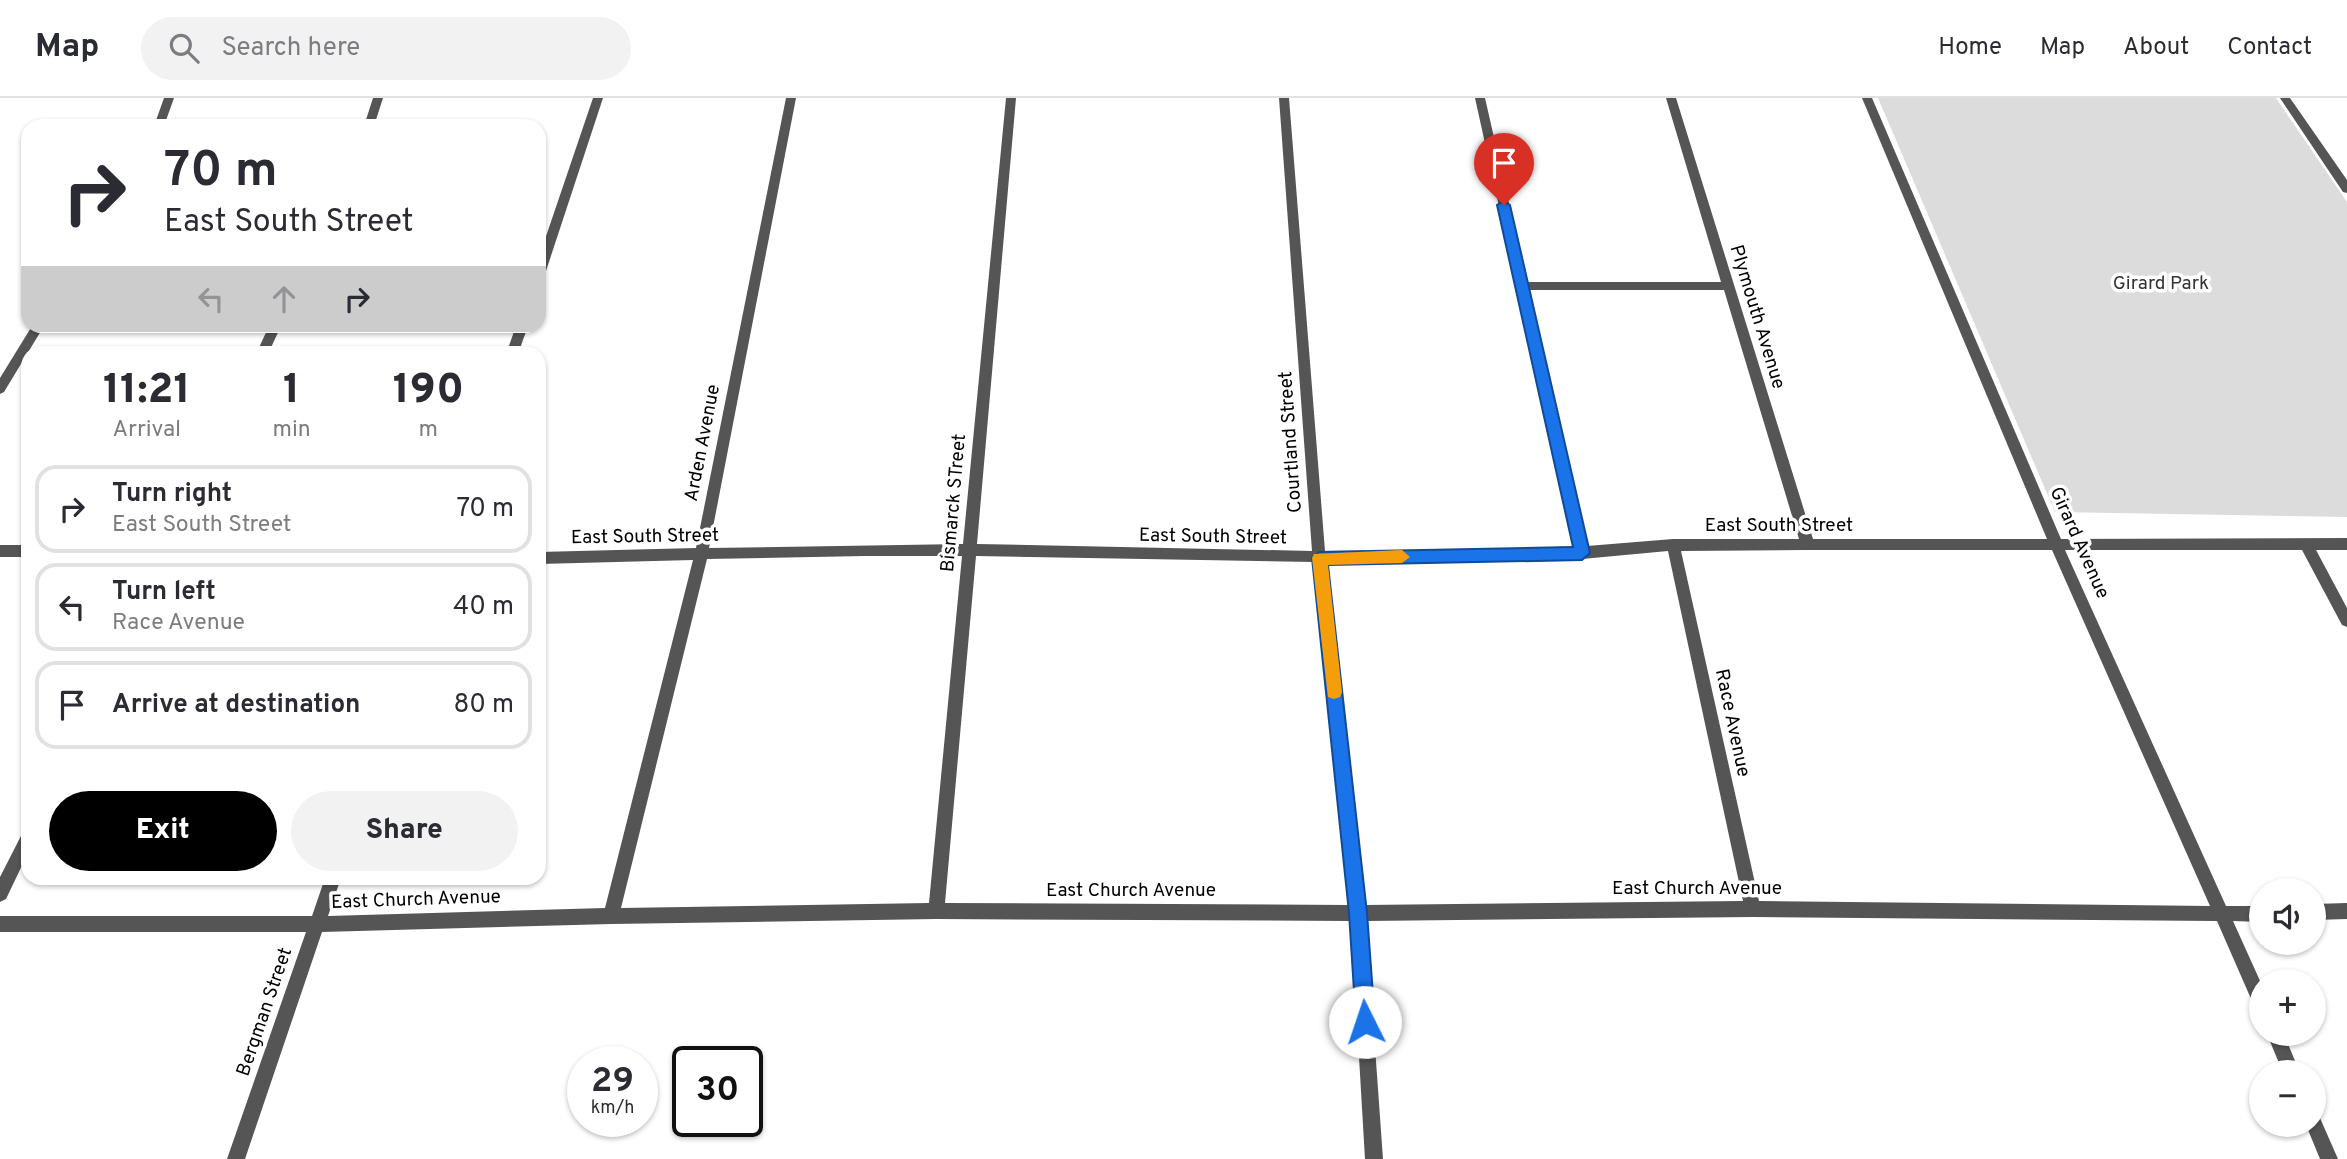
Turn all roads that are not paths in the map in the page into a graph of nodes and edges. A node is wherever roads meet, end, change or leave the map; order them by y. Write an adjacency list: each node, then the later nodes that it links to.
1 (169, 98): 11 (street)
2 (378, 98): 12 (street)
3 (598, 98): 14 (street)
4 (791, 98): 28 (street, Arden Avenue)
5 (1011, 98): 24 (street, Bismarck STreet)
6 (1284, 98): 30 (street, Courtland Street)
7 (1480, 98): 15 (street)
8 (1671, 98): 16 (street, Plymouth Avenue)
9 (1867, 98): 19 (street, Girard Avenue)
10 (2284, 98): 13 (street)
11 (162, 119)
12 (371, 119)
13 (2347, 189)
14 (546, 253)
15 (1522, 286): 16 (street); 27 (street)
16 (1729, 286): 23 (street, Plymouth Avenue)
17 (21, 354): 18 (street)
18 (0, 389)
19 (2056, 544): 20 (street, East South Street); 23 (street, East South Street); 41 (street, Girard Avenue)
20 (2306, 544): 21 (street, East South Street); 31 (street)
21 (2347, 544)
22 (1673, 545): 23 (street, East South Street); 27 (street, East South Street); 35 (street, Race Avenue)
23 (1808, 545)
24 (969, 550): 28 (street, East South Street); 30 (street, East South Street); 36 (street, Bismarck STreet)
25 (0, 551): 26 (street)
26 (21, 551)
27 (1582, 553): 30 (street, East South Street)
28 (701, 555): 29 (street, East South Street); 42 (street, Arden Avenue)
29 (546, 558)
30 (1319, 558): 39 (street, Courtland Street)
31 (2347, 621)
32 (21, 851): 34 (street)
33 (331, 885): 43 (street, Bergman Street)
34 (0, 894)
35 (1753, 909): 39 (street, East Church Avenue); 41 (street, East Church Avenue)
36 (936, 911): 39 (street, East Church Avenue); 42 (street, East Church Avenue)
37 (2347, 911): 38 (street)
38 (2326, 912)
39 (1358, 913): 48 (street, Courtland Street)
40 (2249, 914): 41 (street, East Church Avenue)
41 (2224, 915): 45 (street, Girard Avenue)
42 (611, 916): 43 (street, East Church Avenue)
43 (317, 924): 44 (street, East Church Avenue); 47 (street, Bergman Street)
44 (0, 925)
45 (2249, 974)
46 (2320, 1137): 49 (street)
47 (236, 1159)
48 (1374, 1159)
49 (2329, 1159)

